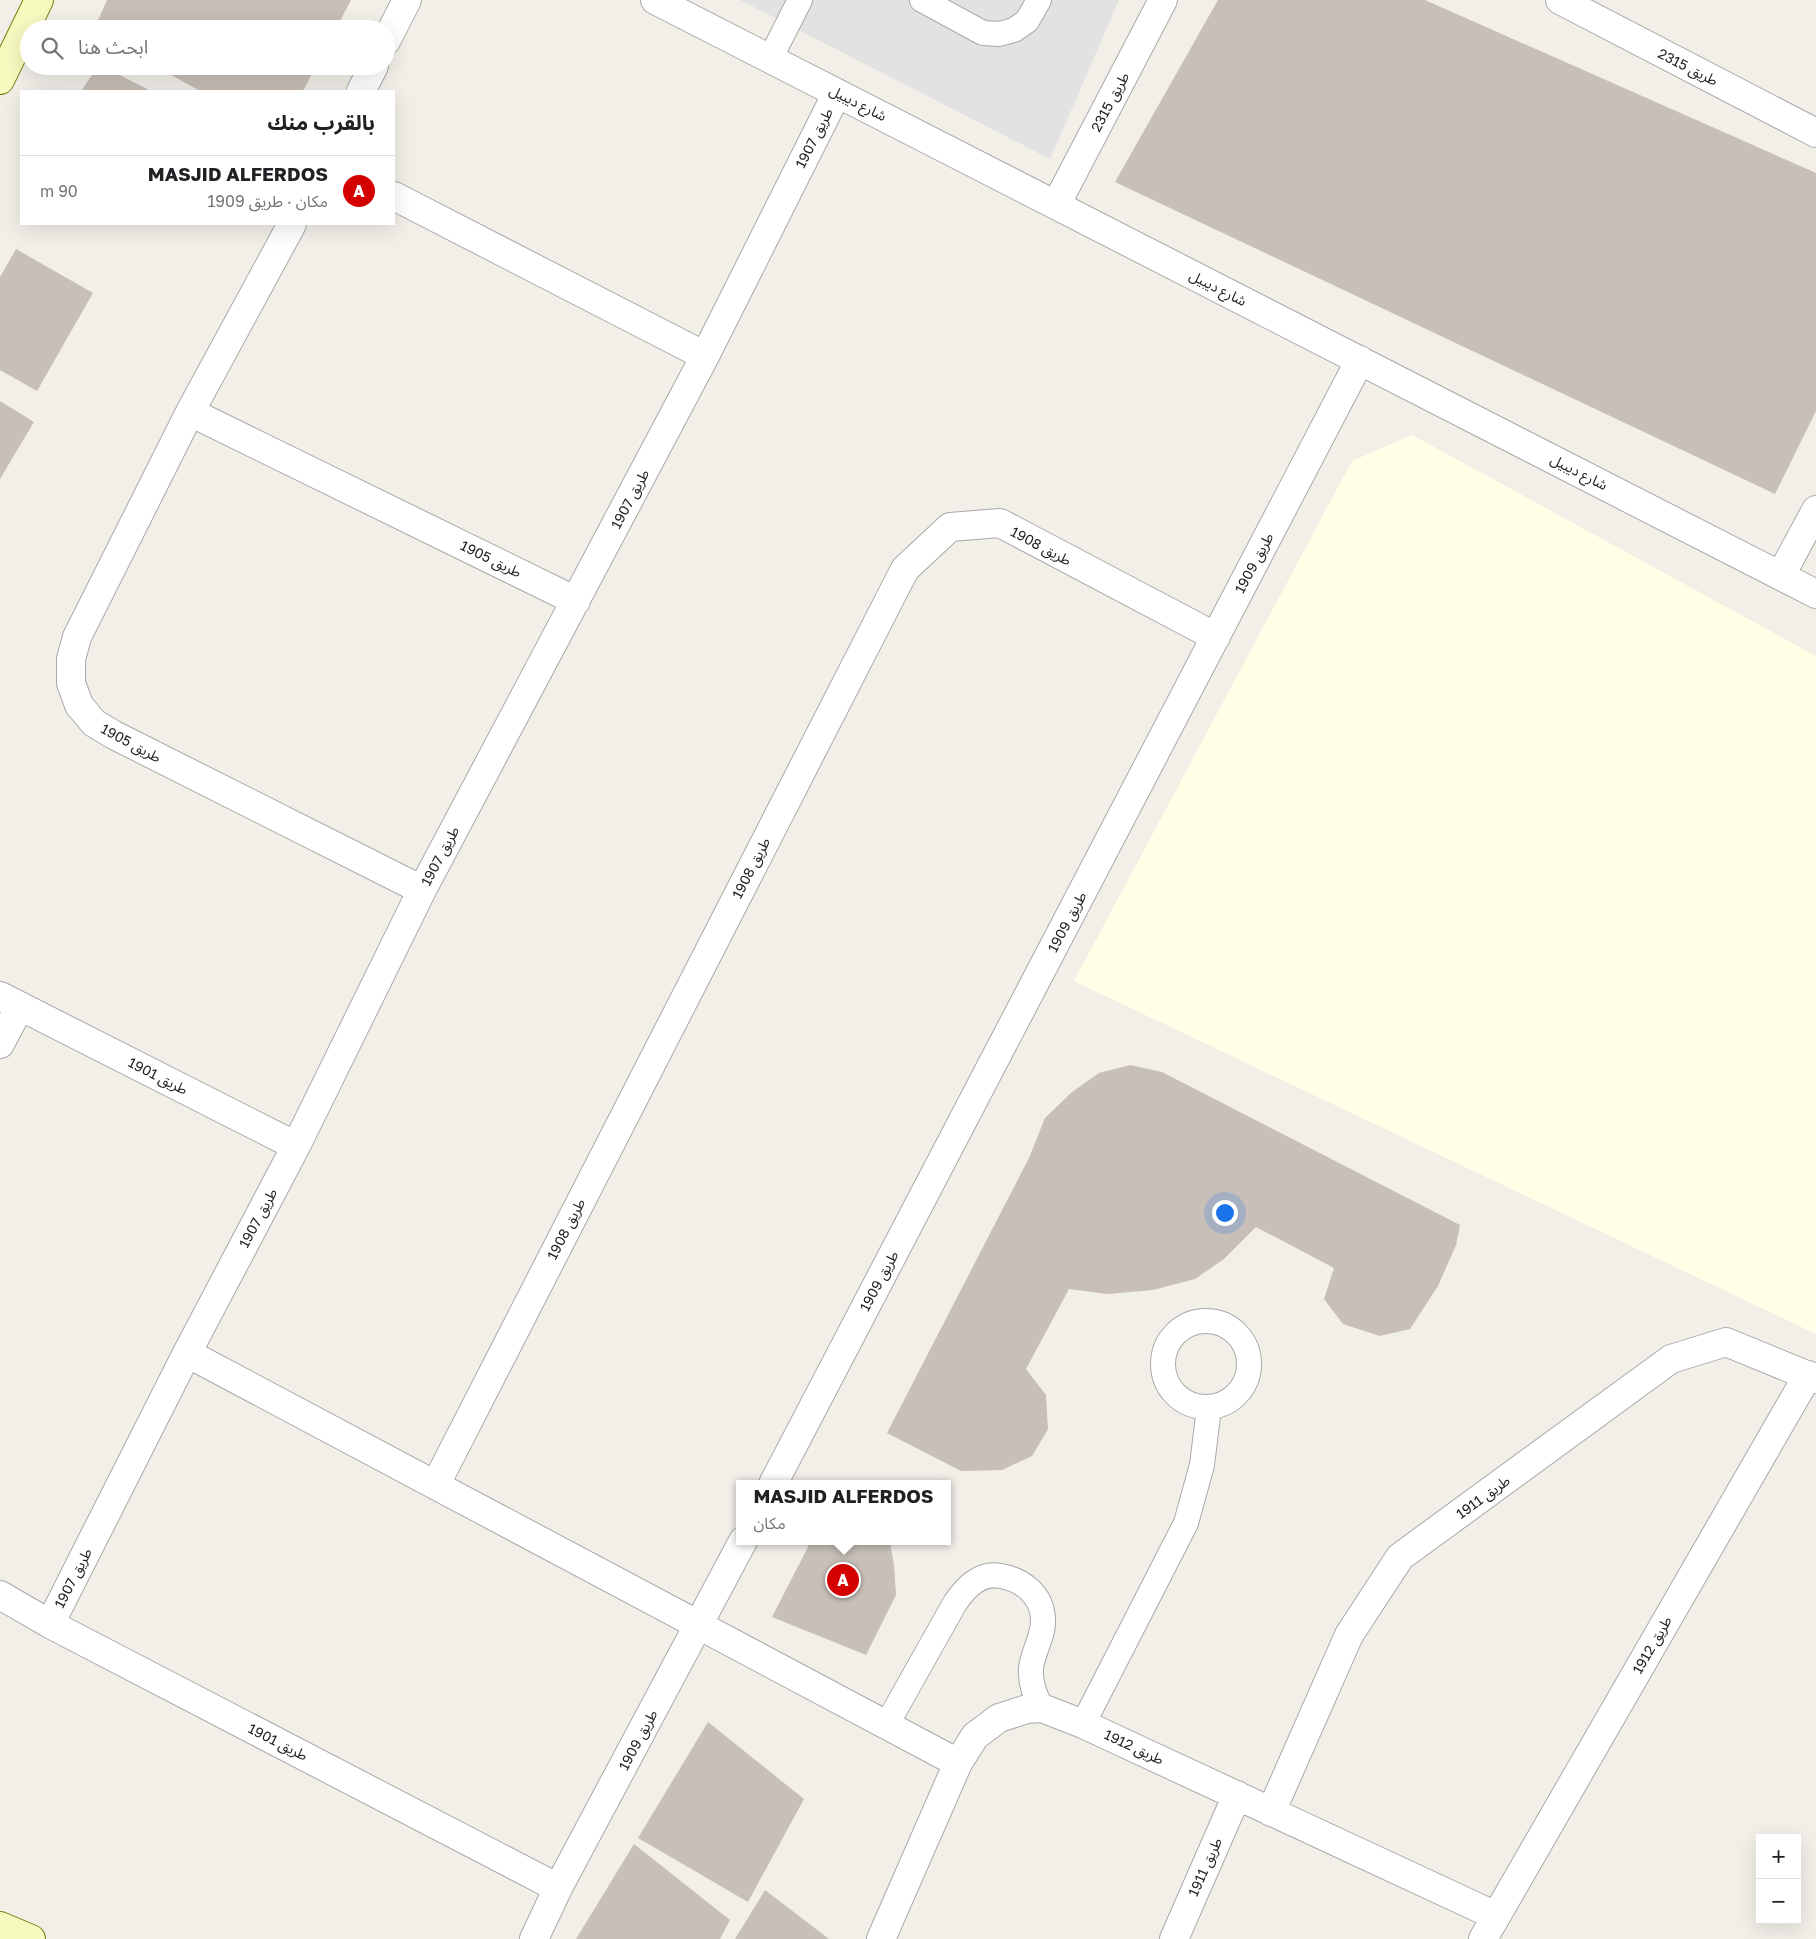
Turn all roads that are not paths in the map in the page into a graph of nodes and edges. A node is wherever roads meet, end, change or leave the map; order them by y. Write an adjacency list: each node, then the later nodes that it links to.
1 (39, 0): 9 (street)
2 (407, 0): 10 (street)
3 (655, 0): 12 (street, شارع ديبيل)
4 (800, 0): 12 (lane)
5 (922, 0): 6 (lane)
6 (1039, 0)
7 (1163, 0): 19 (street, طريق 2315)
8 (1560, 0): 17 (street, طريق 2315)
9 (29, 20)
10 (395, 23)
11 (20, 39): 14 (street)
12 (770, 59): 16 (street, شارع ديبيل)
13 (369, 75): 15 (street)
14 (0, 80)
15 (362, 90)
16 (837, 93): 19 (street, شارع ديبيل); 21 (street, طريق 1907)
17 (1816, 133)
18 (395, 197): 21 (street)
19 (1056, 205): 22 (street, شارع ديبيل)
20 (291, 225): 23 (street, طريق 1905)
21 (705, 356): 27 (street, طريق 1907)
22 (1360, 360): 25 (street, شارع ديبيل); 28 (street, طريق 1909)
23 (190, 412): 27 (street, طريق 1905); 29 (street, طريق 1905)
24 (1816, 510): 25 (street)
25 (1781, 575): 26 (street, شارع ديبيل)
26 (1816, 594)
27 (576, 601): 29 (street, طريق 1907)
28 (1216, 637): 36 (street, طريق 1909); 37 (street, طريق 1908)
29 (422, 890): 32 (street, طريق 1907)
30 (10, 1001): 31 (street, طريق 1901); 32 (street, طريق 1901)
31 (0, 1044)
32 (296, 1146): 33 (street, طريق 1907)
33 (187, 1353): 37 (street); 40 (street, طريق 1907)
34 (1812, 1377): 47 (street, طريق 1911); 50 (street, طريق 1912)
35 (1209, 1408): 44 (lane)
36 (775, 1480)
37 (436, 1484): 41 (street)
38 (741, 1545): 41 (street, طريق 1909)
39 (0, 1595): 40 (street, طريق 1901)
40 (50, 1624): 48 (street, طريق 1901)
41 (700, 1624): 43 (street); 48 (street, طريق 1909)
42 (1042, 1708): 43 (lane); 44 (street, طريق 1912); 45 (street)
43 (887, 1724): 45 (street)
44 (1083, 1724): 46 (street, طريق 1912)
45 (958, 1763): 53 (street)
46 (1237, 1795): 47 (street, طريق 1912); 54 (street, طريق 1911)
47 (1271, 1812): 50 (street, طريق 1912)
48 (558, 1888): 52 (street, طريق 1909)
49 (0, 1926): 51 (street)
50 (1490, 1928)
51 (31, 1939)
52 (534, 1939)
53 (881, 1939)
54 (1174, 1939)

